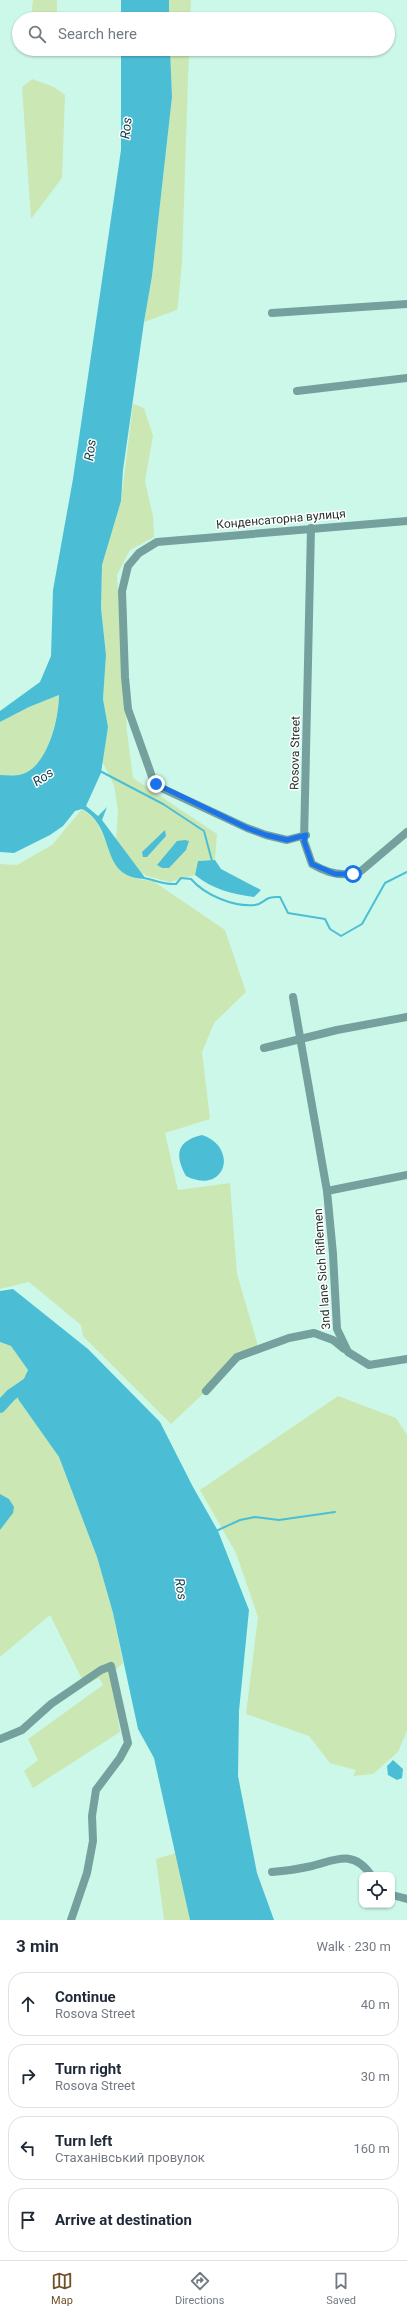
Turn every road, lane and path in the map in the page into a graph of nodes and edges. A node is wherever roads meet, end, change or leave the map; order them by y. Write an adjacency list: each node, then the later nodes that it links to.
1 (407, 304): 2 (street)
2 (272, 313)
3 (407, 378): 4 (street)
4 (297, 391)
5 (407, 520): 6 (street, Конденсаторна вулиця)
6 (311, 528): 8 (street, Rosova Street); 8 (street, Конденсаторна вулиця)
7 (407, 832): 8 (street, Rosova Street)
8 (306, 835)
9 (293, 997): 11 (street, 3nd lane Sich Riflemen)
10 (407, 1017): 11 (street)
11 (302, 1040): 12 (street); 14 (street, 3nd lane Sich Riflemen)
12 (264, 1048)
13 (407, 1175): 14 (street, 3nd lane Sich Riflemen)
14 (327, 1191): 15 (street, 3nd lane Sich Riflemen)
15 (348, 1352): 16 (street); 17 (street)
16 (407, 1359)
17 (206, 1391)
18 (0, 1740): 23 (street)
19 (272, 1872): 20 (street)
20 (368, 1872)
21 (395, 1896): 22 (street)
22 (407, 1899)
23 (71, 1920)

